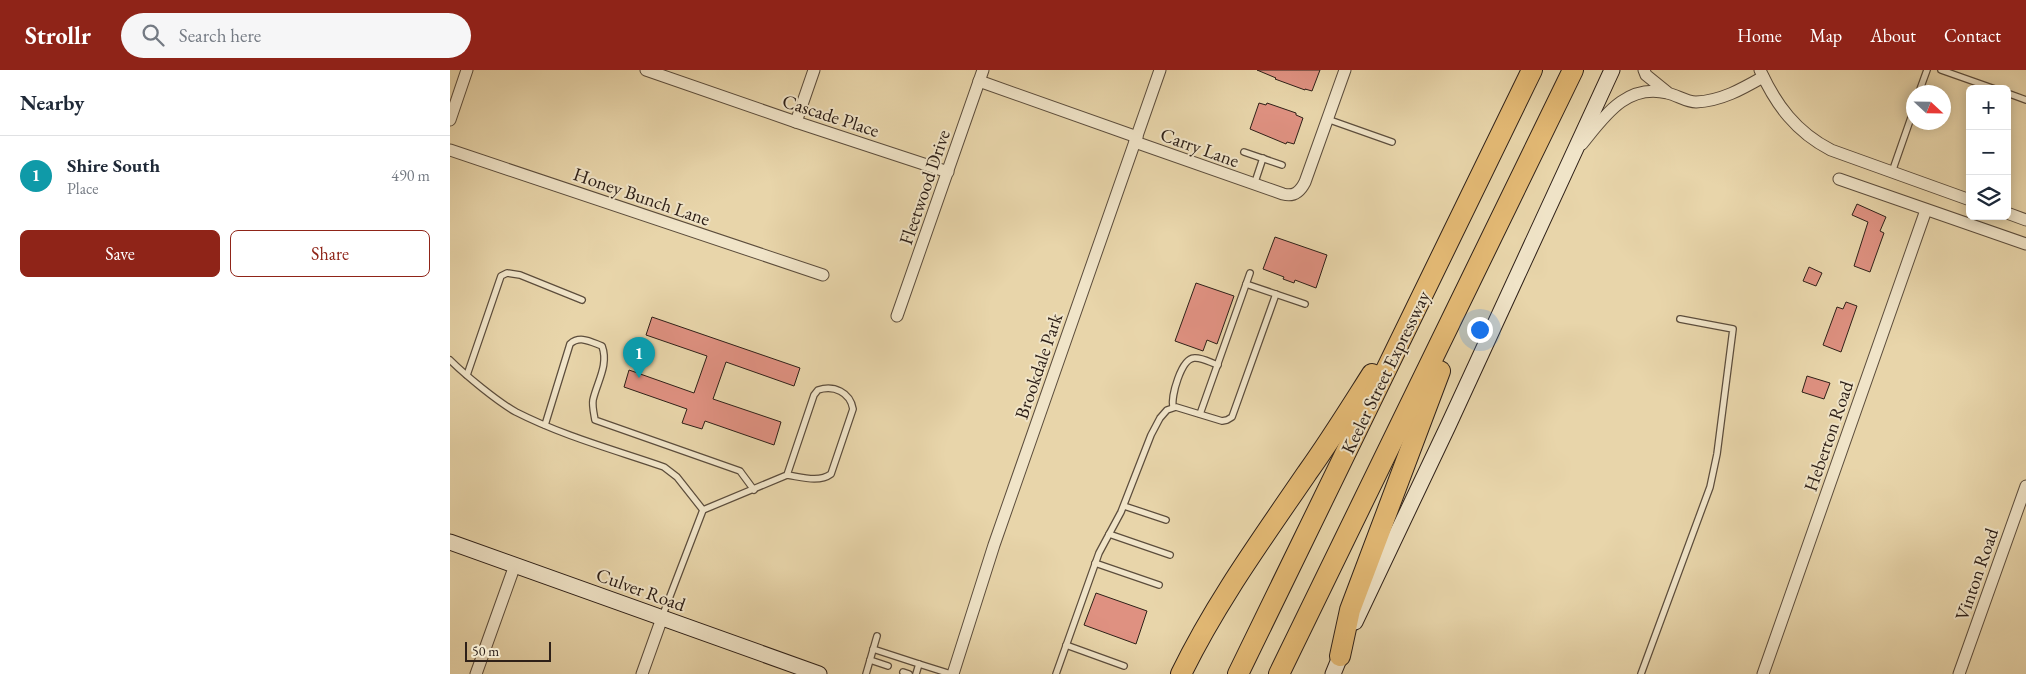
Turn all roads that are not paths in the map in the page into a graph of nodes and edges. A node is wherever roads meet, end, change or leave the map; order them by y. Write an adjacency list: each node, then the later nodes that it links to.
1 (468, 70): 20 (street)
2 (814, 70): 21 (street)
3 (1160, 70): 23 (street, Brookdale Park)
4 (1345, 70): 19 (street)
5 (1532, 70): 40 (highway, Keeler Street Expressway)
6 (1573, 70): 34 (highway, Keeler Street Expressway)
7 (1612, 70): 27 (main road)
8 (1644, 70): 16 (street)
9 (1927, 70): 14 (lane)
10 (1941, 70): 15 (lane)
11 (650, 71): 21 (street, Cascade Place)
12 (1762, 73): 16 (street); 31 (street)
13 (981, 76): 23 (street, Carry Lane); 30 (street, Fleetwood Drive)
14 (1922, 85)
15 (1984, 85)
16 (1667, 92): 27 (street)
17 (2011, 94): 18 (lane)
18 (2026, 100)
19 (1327, 119): 24 (lane); 33 (street, Carry Lane)
20 (450, 120)
21 (796, 122): 30 (street, Cascade Place)
22 (1907, 130): 31 (lane)
23 (1136, 140): 33 (street, Carry Lane); 82 (street, Brookdale Park)
24 (1392, 142)
25 (450, 150): 42 (street, Honey Bunch Lane)
26 (1244, 152): 28 (lane)
27 (1572, 157): 73 (main road)
28 (1263, 158): 29 (lane); 33 (lane)
29 (1282, 165)
30 (948, 172): 47 (street, Fleetwood Drive)
31 (1892, 172): 35 (street)
32 (1839, 179): 36 (street)
33 (1254, 184)
34 (1515, 190): 73 (highway); 86 (highway, Keeler Street Expressway)
35 (1966, 199)
36 (1926, 210): 39 (street); 88 (street, Heberton Road)
37 (2011, 214): 38 (street)
38 (2026, 220)
39 (2026, 244)
40 (1437, 265): 84 (highway); 85 (highway, Keeler Street Expressway)
41 (1250, 273): 43 (lane)
42 (823, 275)
43 (1246, 284): 44 (lane); 50 (lane)
44 (1276, 294): 46 (lane); 53 (lane)
45 (582, 300): 51 (lane)
46 (1305, 304)
47 (897, 316)
48 (1680, 319): 87 (lane)
49 (450, 360): 51 (lane)
50 (1218, 365): 52 (lane); 53 (lane)
51 (468, 375): 54 (lane)
52 (1173, 407): 53 (lane); 58 (lane)
53 (1200, 414)
54 (545, 426): 57 (lane); 59 (lane)
55 (787, 476): 55 (lane); 57 (lane)
56 (2026, 486): 89 (street, Vinton Road)
57 (754, 490): 59 (lane)
58 (1124, 506): 60 (lane); 61 (lane)
59 (703, 510): 67 (lane)
60 (1166, 520)
61 (1109, 534): 63 (lane); 64 (lane)
62 (450, 542): 65 (main road, Culver Road)
63 (1170, 555)
64 (1095, 563): 66 (lane); 69 (lane)
65 (515, 565): 67 (main road, Culver Road); 78 (street)
66 (1159, 585)
67 (662, 618): 76 (main road, Culver Road); 79 (street)
68 (877, 636): 70 (lane)
69 (1066, 645): 75 (lane); 83 (lane)
70 (873, 649): 71 (lane); 72 (lane)
71 (870, 660): 74 (lane); 77 (lane)
72 (919, 664): 81 (lane); 82 (lane)
73 (1336, 665)
74 (888, 666)
75 (1124, 666)
76 (811, 673)
77 (866, 673): 80 (lane)
78 (476, 674)
79 (642, 674)
80 (874, 674)
81 (916, 674)
82 (952, 674)
83 (1056, 674)
84 (1181, 674)
85 (1238, 674)
86 (1279, 674)
87 (1641, 674)
88 (1763, 674)
89 (1959, 674)

